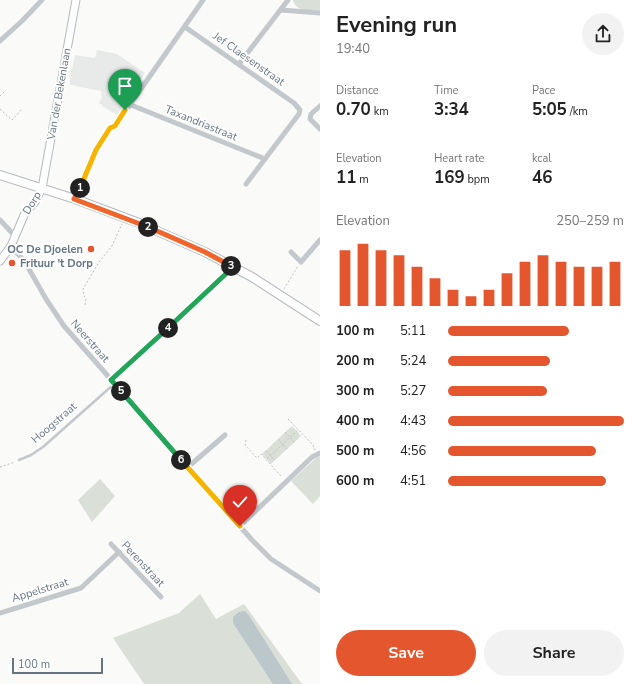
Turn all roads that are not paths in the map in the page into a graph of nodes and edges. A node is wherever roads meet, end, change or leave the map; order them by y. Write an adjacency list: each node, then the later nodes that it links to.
1 (42, 0): 8 (street)
2 (76, 0): 17 (street, Van der Bekenlaan)
3 (203, 0): 7 (street)
4 (288, 0): 5 (street)
5 (281, 10): 6 (street); 9 (street)
6 (320, 13)
7 (185, 27): 9 (street, Jef Claesenstraat); 10 (street)
8 (0, 41)
9 (239, 64): 14 (street, Jef Claesenstraat)
10 (131, 105): 12 (street); 14 (street, Taxandriastraat)
11 (318, 108): 13 (street)
12 (115, 126)
13 (320, 129)
14 (264, 159): 16 (street)
15 (0, 175): 17 (main road, Dorp)
16 (246, 184)
17 (42, 188): 19 (street, Dorp); 24 (main road)
18 (0, 220): 19 (street)
19 (15, 236): 21 (street, Dorp)
20 (320, 240): 22 (street)
21 (11, 246): 23 (street, Dorp); 26 (street, Neerstraat)
22 (291, 252)
23 (0, 261)
24 (320, 321)
25 (160, 335): 26 (street, Hoogstraat)
26 (113, 382): 29 (lane, Hoogstraat); 30 (street, Neerstraat)
27 (225, 435): 30 (street)
28 (318, 454): 31 (street)
29 (19, 460)
30 (188, 467): 31 (street, Neerstraat)
31 (240, 526): 34 (street, Neerstraat)
32 (111, 544): 33 (street, Perenstraat)
33 (119, 552): 35 (street, Perenstraat); 36 (street, Appelstraat)
34 (320, 591)
35 (161, 597)
36 (0, 613)

